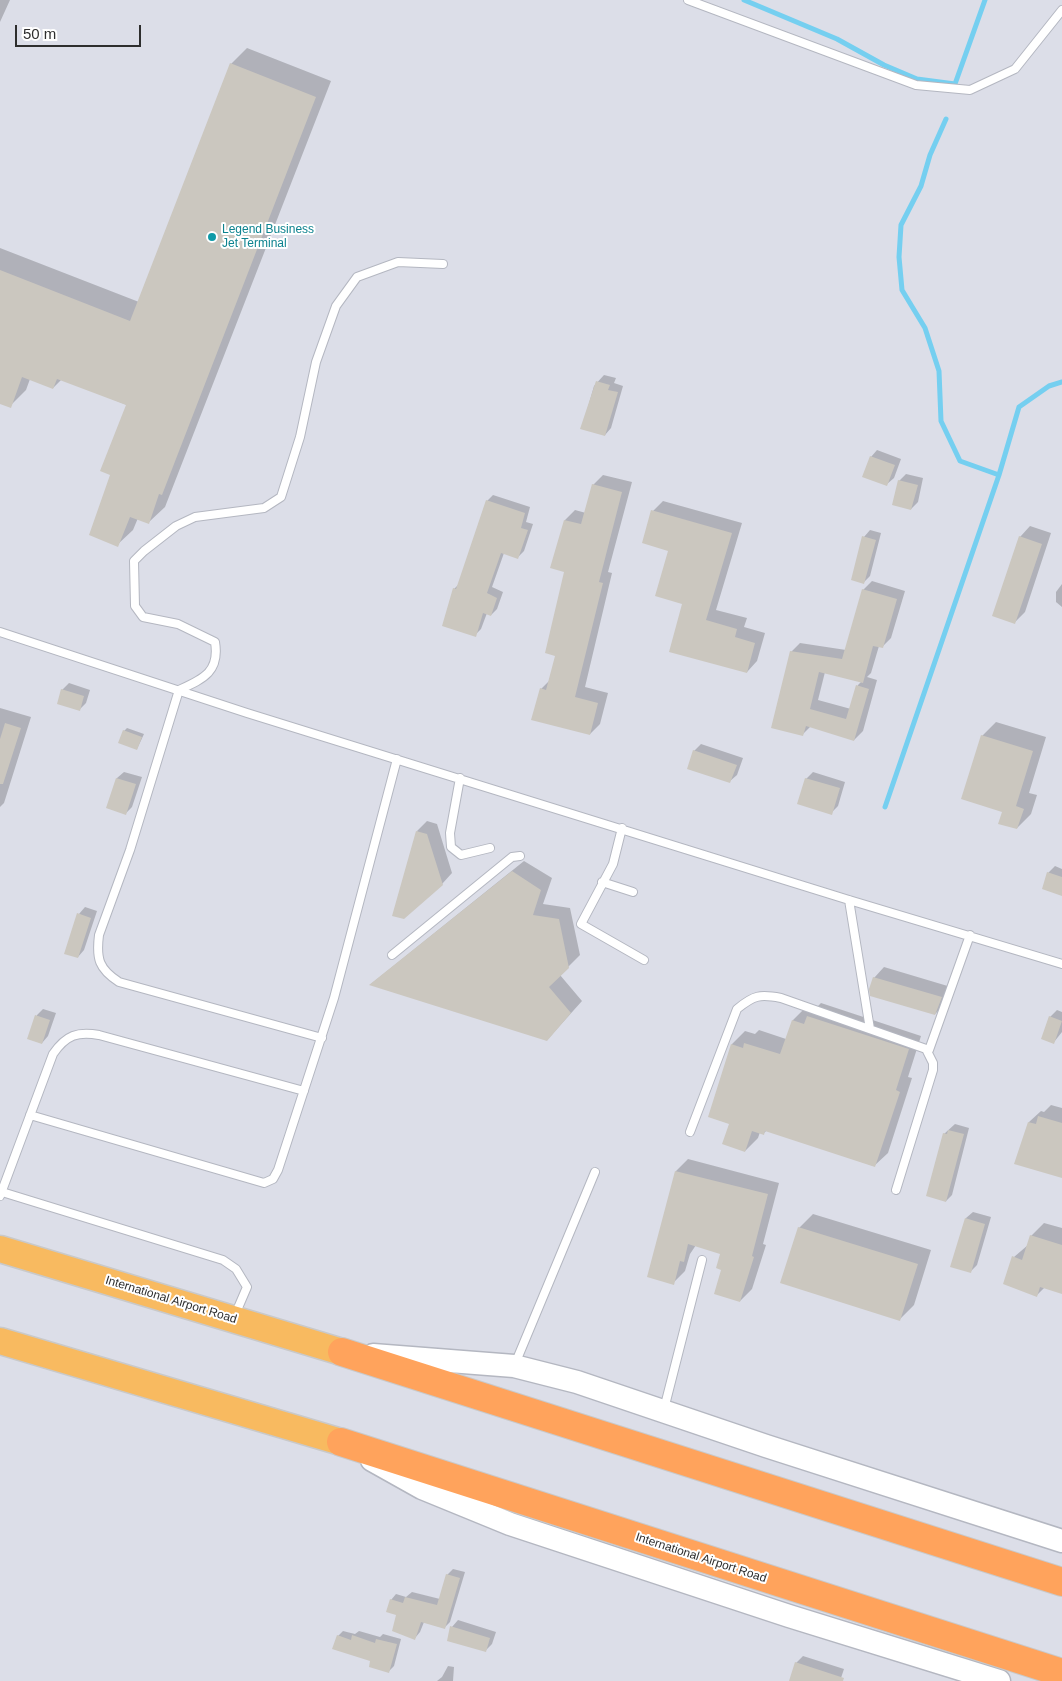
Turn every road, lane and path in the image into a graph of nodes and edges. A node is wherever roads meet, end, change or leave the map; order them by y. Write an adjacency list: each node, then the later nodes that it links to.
1 (688, 0): 2 (lane)
2 (1062, 10)
3 (444, 264): 5 (lane)
4 (0, 632): 5 (lane)
5 (179, 690): 6 (lane); 19 (lane)
6 (397, 759): 7 (lane); 19 (lane)
7 (460, 778): 8 (lane); 9 (lane)
8 (622, 828): 11 (lane); 13 (lane)
9 (490, 848)
10 (520, 856): 15 (lane)
11 (602, 882): 12 (lane); 16 (lane)
12 (633, 892)
13 (849, 900): 14 (lane); 18 (lane)
14 (970, 935): 17 (lane); 20 (lane)
15 (392, 955)
16 (644, 960)
17 (1062, 964)
18 (870, 1030): 20 (lane); 23 (lane)
19 (322, 1038): 21 (lane)
20 (929, 1050): 25 (lane)
21 (304, 1091): 22 (lane); 22 (lane)
22 (30, 1115): 26 (lane)
23 (690, 1132)
24 (595, 1172): 32 (lane)
25 (896, 1190)
26 (1, 1194): 29 (lane)
27 (0, 1249): 29 (highway, International Airport Road)
28 (702, 1260): 33 (lane)
29 (234, 1319): 31 (highway, International Airport Road)
30 (0, 1341): 34 (highway, International Airport Road)
31 (342, 1352): 32 (main road, International Airport Road); 36 (highway, International Airport Road)
32 (514, 1366): 33 (main road, International Airport Road)
33 (664, 1411): 35 (main road, International Airport Road)
34 (341, 1442): 37 (highway, International Airport Road); 38 (main road, International Airport Road)
35 (1062, 1541)
36 (1062, 1582)
37 (1062, 1672)
38 (999, 1681)

